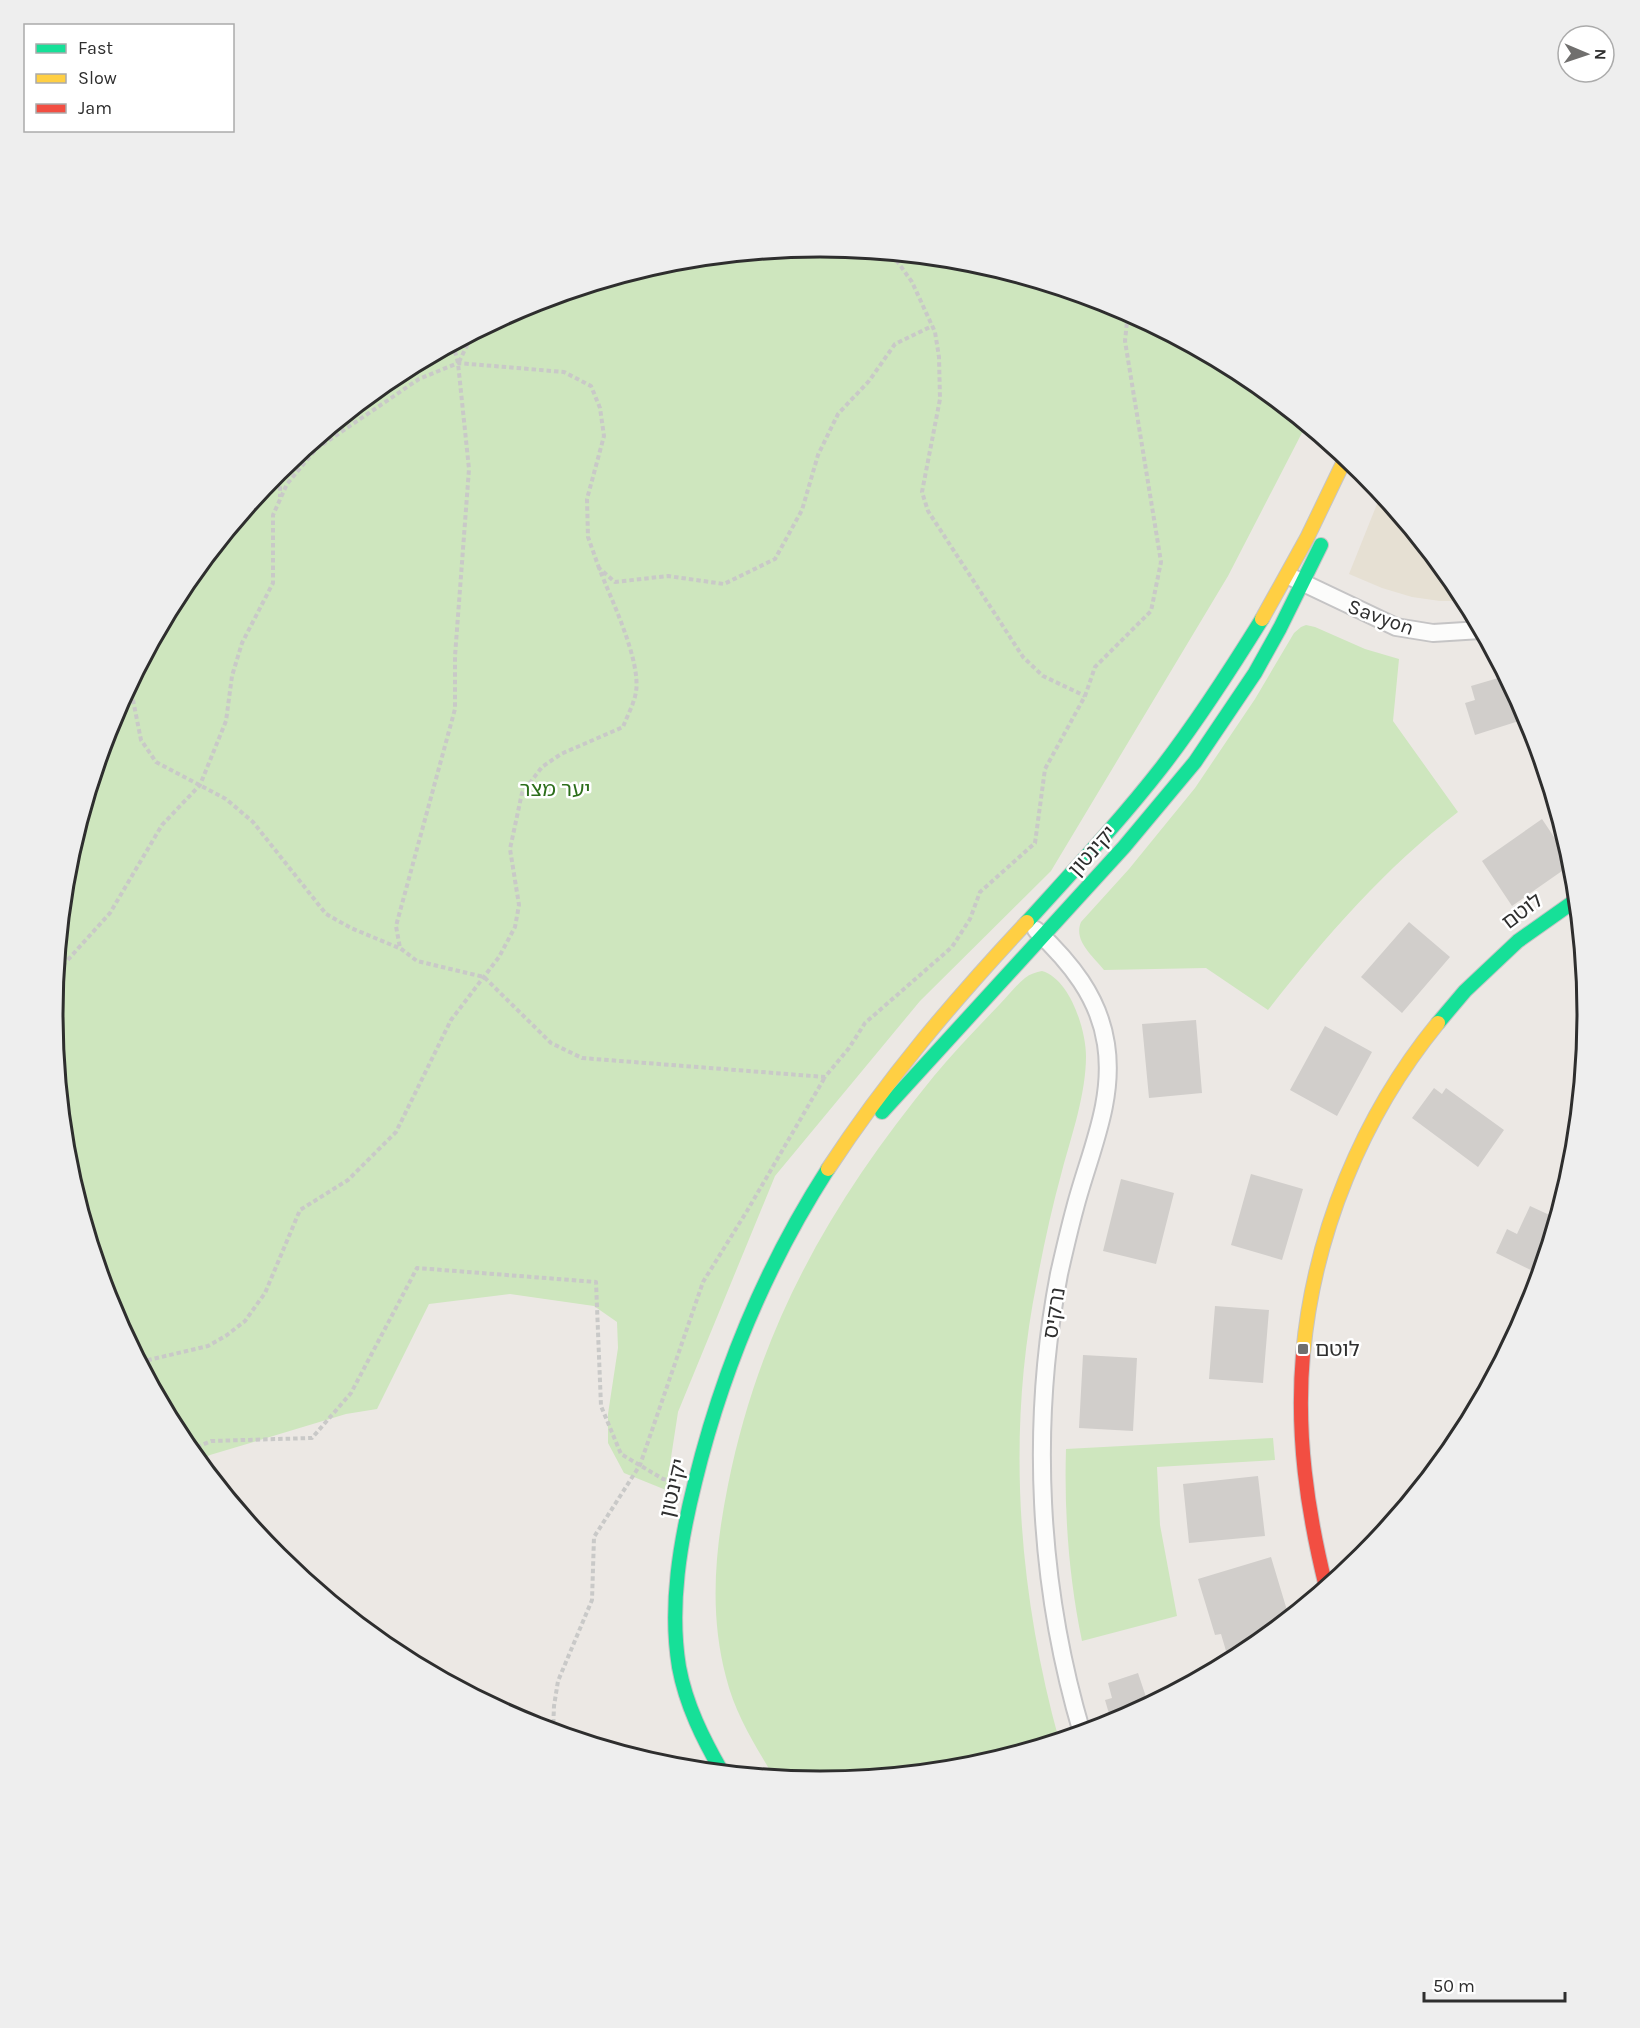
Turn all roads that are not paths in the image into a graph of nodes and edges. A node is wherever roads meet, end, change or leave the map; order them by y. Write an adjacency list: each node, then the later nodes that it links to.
1 (1341, 466): 3 (street, יקינטון)
2 (1347, 472): 4 (street, יקינטון)
3 (1288, 575): 4 (street, Savyon); 7 (street, יקינטון)
4 (1303, 584): 5 (street, Savyon); 8 (street, יקינטון)
5 (1473, 631)
6 (1569, 904): 10 (street, לוטם)
7 (1027, 921): 8 (street, נרקיס); 9 (street, יקינטון)
8 (1043, 937): 9 (street, יקינטון); 11 (street, נרקיס)
9 (797, 1223): 12 (street, יקינטון)
10 (1324, 1579)
11 (1080, 1725)
12 (718, 1764)

